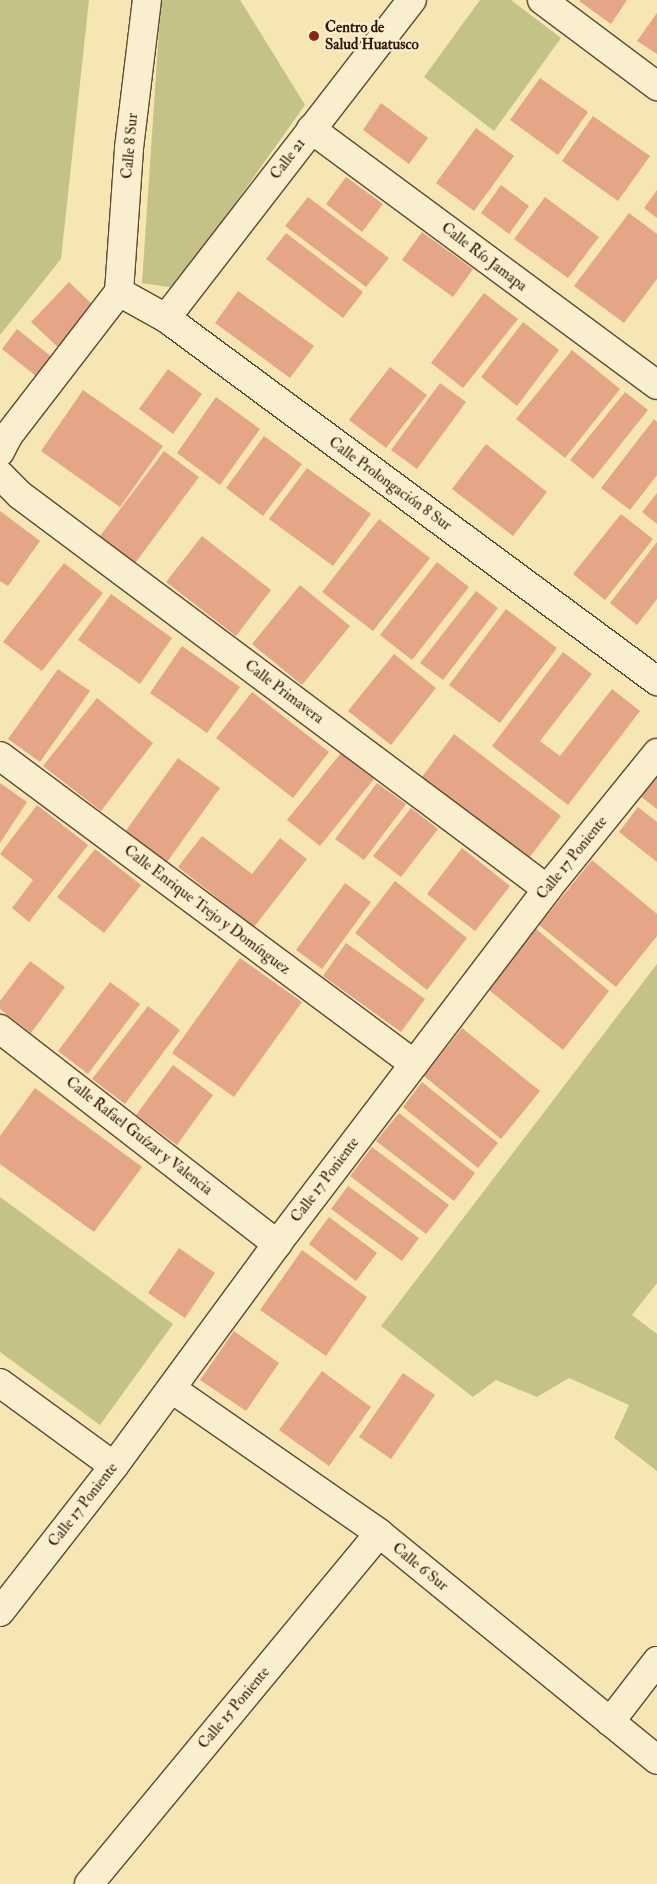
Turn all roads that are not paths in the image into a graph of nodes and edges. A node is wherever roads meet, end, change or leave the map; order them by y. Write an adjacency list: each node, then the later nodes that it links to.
1 (147, 0): 6 (street, Calle 8 Sur)
2 (412, 0): 5 (street, Calle 21)
3 (542, 0): 4 (street)
4 (657, 86)
5 (311, 129): 7 (street, Calle 21); 8 (street, Calle Río Jamapa)
6 (120, 292): 7 (street, Calle Prolongación 8 Sur); 9 (street)
7 (166, 318): 11 (street, Calle Prolongación 8 Sur)
8 (657, 385)
9 (0, 452)
10 (0, 475): 14 (street, Calle Primavera)
11 (657, 681)
12 (657, 752): 14 (street, Calle 17 Poniente)
13 (0, 756): 16 (street, Calle Enrique Trejo y Domínguez)
14 (547, 889): 16 (street, Calle 17 Poniente)
15 (0, 1028): 17 (street, Calle Rafael Guízar y Valencia)
16 (414, 1064): 17 (street, Calle 17 Poniente)
17 (277, 1244): 19 (street, Calle 17 Poniente)
18 (0, 1383): 20 (street)
19 (172, 1389): 20 (street, Calle 17 Poniente); 21 (street, Calle 6 Sur)
20 (114, 1466): 22 (street, Calle 17 Poniente)
21 (379, 1533): 24 (street, Calle 6 Sur); 26 (street, Calle 15 Poniente)
22 (0, 1612)
23 (657, 1661): 24 (street)
24 (610, 1722): 25 (street, Calle 6 Sur)
25 (657, 1760)
26 (89, 1884)

